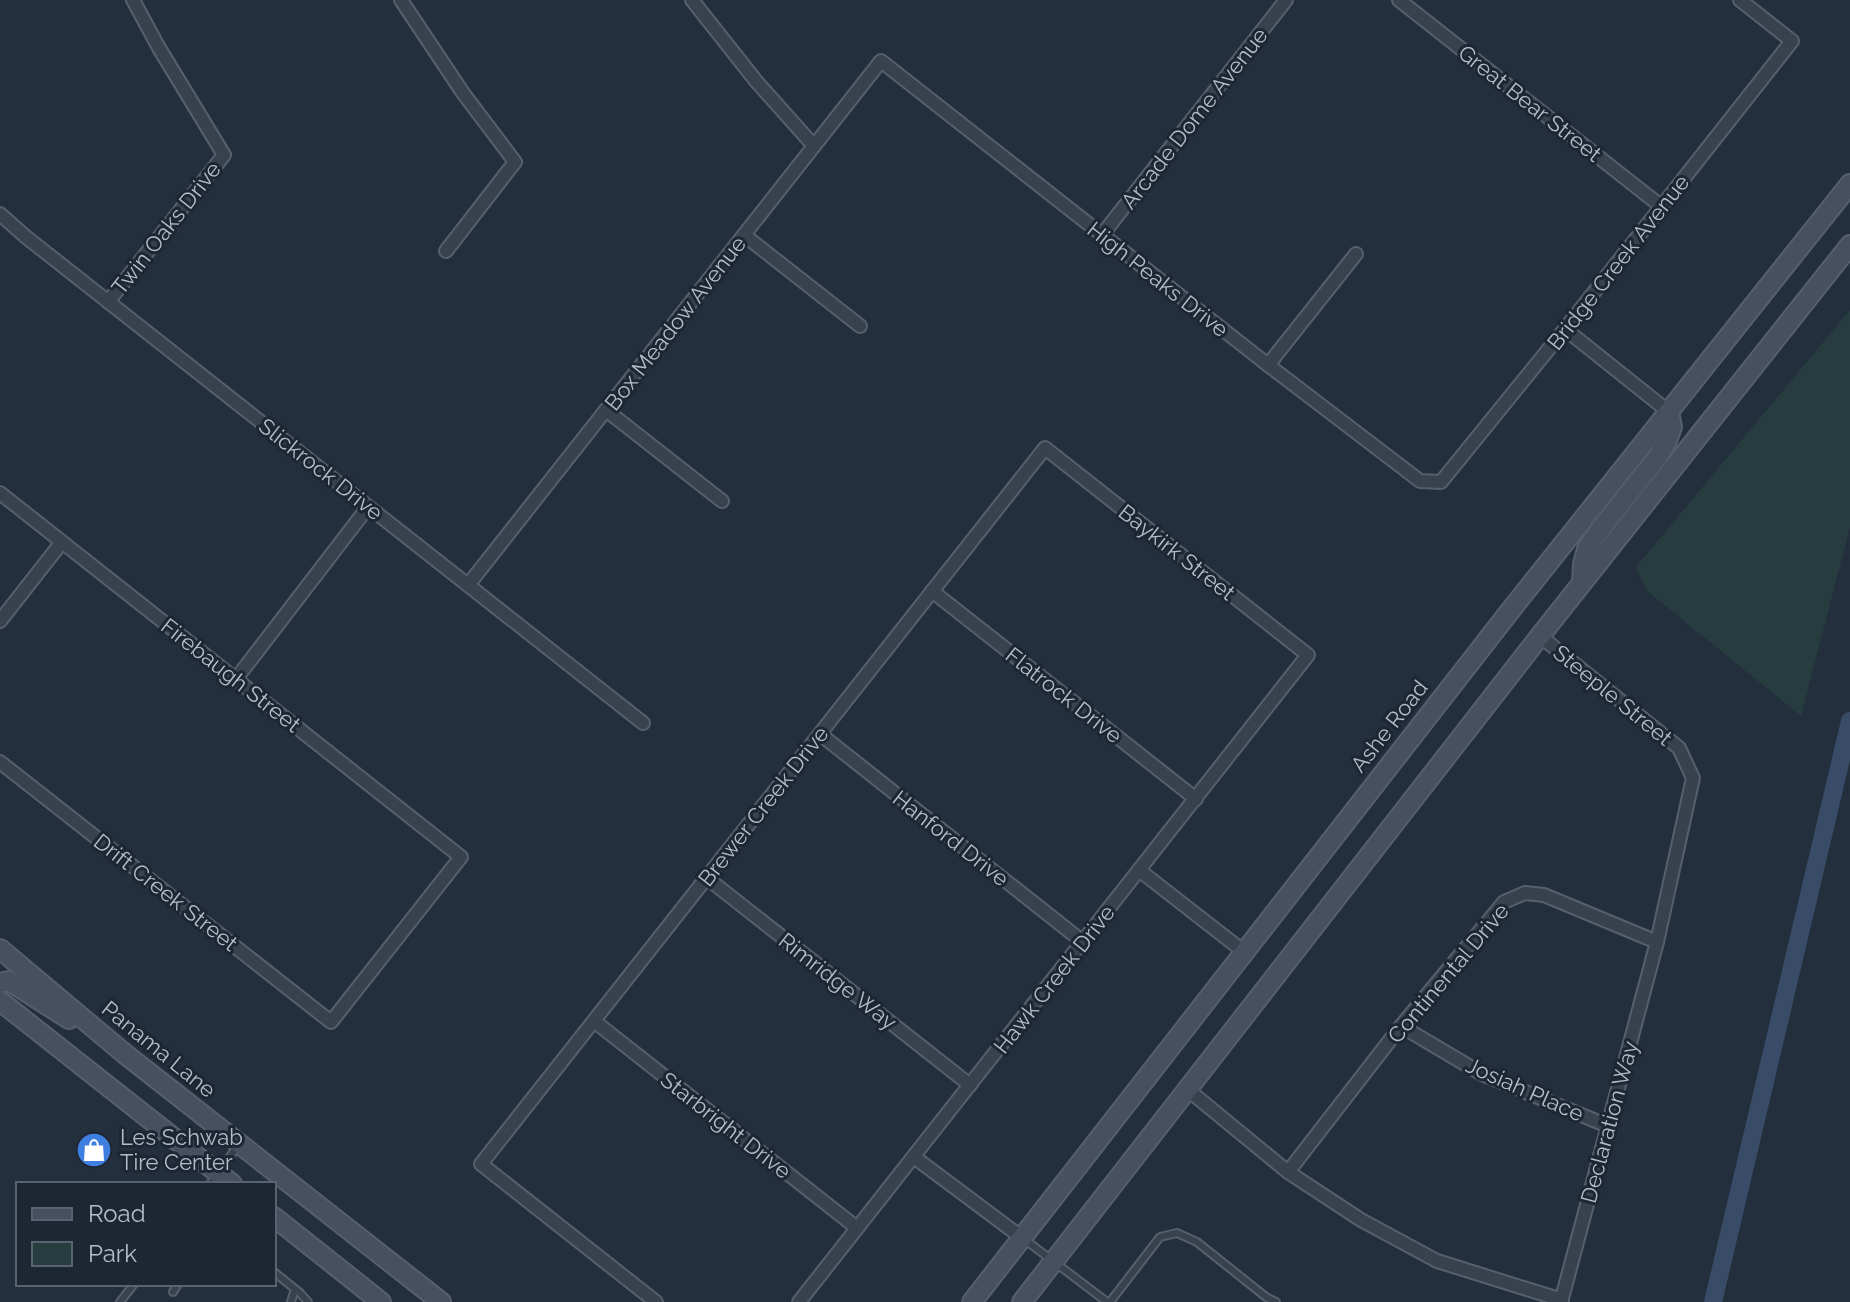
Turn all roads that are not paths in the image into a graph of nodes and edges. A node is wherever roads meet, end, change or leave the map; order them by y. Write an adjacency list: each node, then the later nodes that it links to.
1 (133, 0): 17 (street, Twin Oaks Drive)
2 (401, 0): 15 (street)
3 (692, 0): 8 (street)
4 (1286, 0): 13 (street, Arcade Dome Avenue)
5 (1399, 0): 10 (street, Great Bear Street)
6 (1740, 0): 10 (street, Bridge Creek Avenue)
7 (881, 61): 8 (street, Box Meadow Avenue); 13 (street, High Peaks Drive)
8 (814, 146): 12 (street, Box Meadow Avenue)
9 (1850, 184): 22 (street, Ashe Road)
10 (1662, 207): 19 (street, Bridge Creek Avenue)
11 (0, 214): 17 (street, Slickrock Drive)
12 (744, 235): 18 (street); 21 (street, Box Meadow Avenue)
13 (1102, 235): 20 (street, High Peaks Drive)
14 (1850, 245): 29 (street)
15 (446, 251)
16 (1356, 254): 20 (street)
17 (108, 302): 27 (street, Slickrock Drive)
18 (860, 326)
19 (1565, 329): 22 (street); 24 (street, Bridge Creek Avenue)
20 (1268, 365): 24 (street, High Peaks Drive)
21 (606, 410): 26 (street); 30 (street, Box Meadow Avenue)
22 (1669, 412): 29 (street); 45 (street, Ashe Road)
23 (1045, 448): 31 (street, Brewer Creek Drive); 34 (street, Baykirk Street)
24 (1441, 482)
25 (0, 493): 28 (street, Firebaugh Street)
26 (722, 501)
27 (368, 507): 30 (street, Slickrock Drive); 35 (street)
28 (62, 542): 32 (street); 35 (street, Firebaugh Street)
29 (1582, 582): 33 (street)
30 (468, 585): 36 (street, Slickrock Drive)
31 (932, 591): 37 (street, Brewer Creek Drive); 39 (street, Flatrock Drive)
32 (0, 621)
33 (1540, 636): 43 (street, Steeple Street); 53 (street)
34 (1308, 655): 39 (street, Hawk Creek Drive)
35 (236, 679): 49 (street, Firebaugh Street)
36 (643, 723)
37 (820, 734): 41 (street, Brewer Creek Drive); 42 (street, Hanford Drive)
38 (0, 762): 49 (street, Drift Creek Street)
39 (1196, 799): 40 (street, Hawk Creek Drive)
40 (1139, 870): 42 (street, Hawk Creek Drive); 45 (street)
41 (707, 878): 48 (street, Brewer Creek Drive); 52 (street, Rimridge Way)
42 (1083, 942): 52 (street, Hawk Creek Drive)
43 (1657, 942): 50 (street, Continental Drive); 54 (street, Declaration Way)
44 (0, 949): 51 (street, Panama Lane)
45 (1243, 951): 61 (street, Ashe Road)
46 (0, 983): 51 (street)
47 (0, 1001): 58 (street)
48 (594, 1021): 60 (street, Starbright Drive); 74 (street, Brewer Creek Drive)
49 (331, 1022)
50 (1401, 1026): 54 (street, Josiah Place); 57 (street, Continental Drive)
51 (125, 1054): 55 (street, Panama Lane)
52 (970, 1085): 56 (street, Hawk Creek Drive)
53 (1187, 1089): 57 (street); 62 (street)
54 (1608, 1126): 68 (street, Declaration Way)
55 (239, 1144): 58 (lane); 73 (street, Panama Lane)
56 (914, 1157): 60 (street, Hawk Creek Drive); 61 (street)
57 (1288, 1172): 68 (street)
58 (220, 1180)
59 (276, 1219): 72 (street)
60 (857, 1228): 75 (street, Hawk Creek Drive)
61 (1021, 1237): 62 (lane); 76 (street, Ashe Road)
62 (1053, 1262): 77 (street); 78 (lane)
63 (276, 1274): 66 (lane)
64 (132, 1286): 69 (lane)
65 (177, 1286): 67 (lane)
66 (295, 1289): 70 (lane); 71 (lane)
67 (173, 1292)
68 (1561, 1301)
69 (120, 1302)
70 (291, 1302)
71 (308, 1302)
72 (381, 1302)
73 (441, 1302)
74 (656, 1302)
75 (799, 1302)
76 (972, 1302)
77 (1022, 1302)
78 (1108, 1302): 79 (lane)
79 (1276, 1302)

